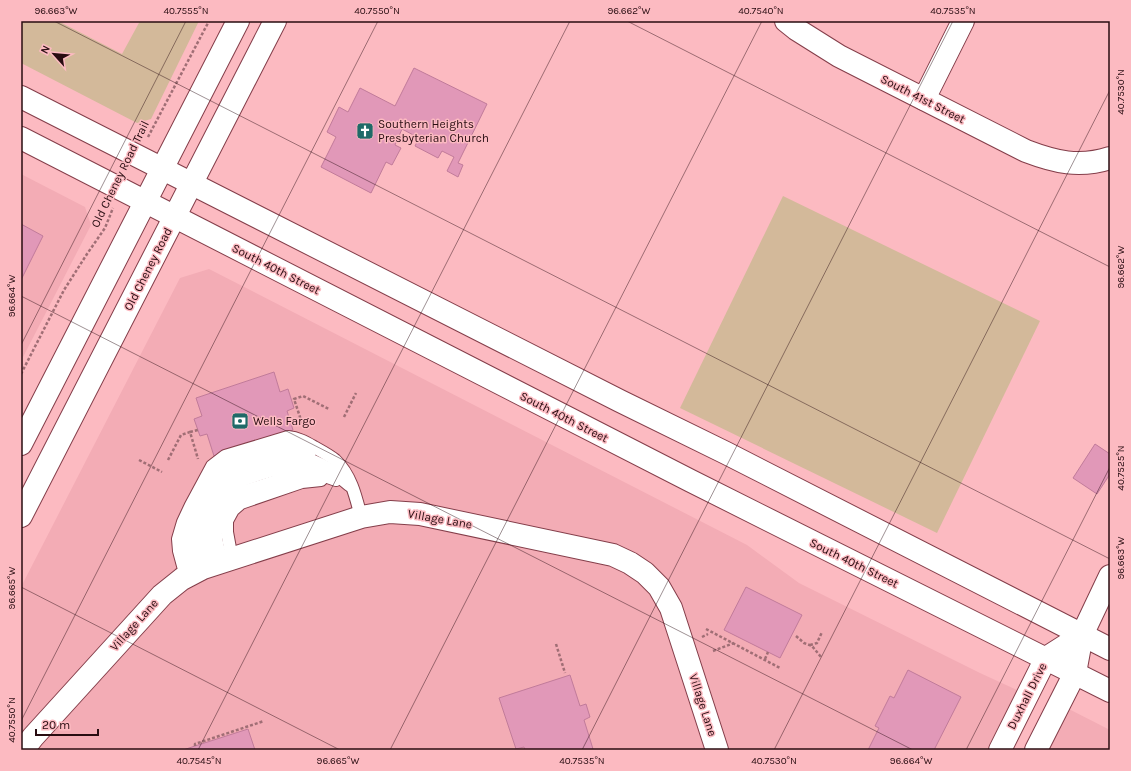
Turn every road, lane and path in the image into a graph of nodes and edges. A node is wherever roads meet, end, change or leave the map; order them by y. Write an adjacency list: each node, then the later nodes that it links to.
1 (209, 21): 9 (path, Old Cheney Road Trail)
2 (238, 21): 11 (main road)
3 (275, 21): 12 (main road, Old Cheney Road)
4 (786, 21): 7 (main road, South 41st Street)
5 (963, 21): 7 (main road)
6 (21, 97): 9 (main road)
7 (924, 99): 10 (main road, South 41st Street)
8 (21, 138): 13 (main road, South 40th Street)
9 (137, 158): 11 (main road)
10 (1110, 158)
11 (162, 169): 12 (main road); 14 (main road)
12 (191, 184): 15 (main road, Old Cheney Road); 35 (main road)
13 (120, 190): 14 (main road, South 40th Street); 16 (path, Old Cheney Road Trail)
14 (145, 203): 15 (main road, South 40th Street); 23 (main road)
15 (174, 217): 29 (main road, Old Cheney Road); 44 (main road, South 40th Street)
16 (21, 374)
17 (356, 393): 19 (path)
18 (329, 409): 20 (path)
19 (344, 417)
20 (302, 424)
21 (198, 430): 22 (path)
22 (190, 432): 25 (path); 26 (path)
23 (21, 444)
24 (139, 460): 27 (path)
25 (168, 460)
26 (200, 464)
27 (162, 472)
28 (354, 490): 30 (lane); 31 (lane); 31 (lane); 31 (lane)
29 (21, 516)
30 (361, 517): 31 (main road, Village Lane); 53 (main road, Village Lane)
31 (208, 567): 52 (main road, Village Lane)
32 (1110, 576): 35 (main road)
33 (706, 629): 38 (path)
34 (822, 632): 39 (path)
35 (1082, 635): 40 (main road); 44 (main road, Duxhall Drive); 48 (main road)
36 (796, 636): 39 (path)
37 (556, 644): 47 (path)
38 (734, 644): 41 (path); 45 (path)
39 (810, 645): 43 (path)
40 (1110, 649)
41 (713, 651)
42 (768, 652): 45 (path)
43 (821, 657)
44 (1046, 658): 48 (main road, South 40th Street); 54 (main road, Duxhall Drive)
45 (765, 659): 46 (path)
46 (780, 668)
47 (565, 673)
48 (1075, 673): 49 (main road, South 40th Street); 55 (main road)
49 (1110, 691)
50 (264, 721): 51 (path)
51 (195, 746)
52 (23, 750)
53 (717, 750)
54 (1000, 750)
55 (1036, 750)

